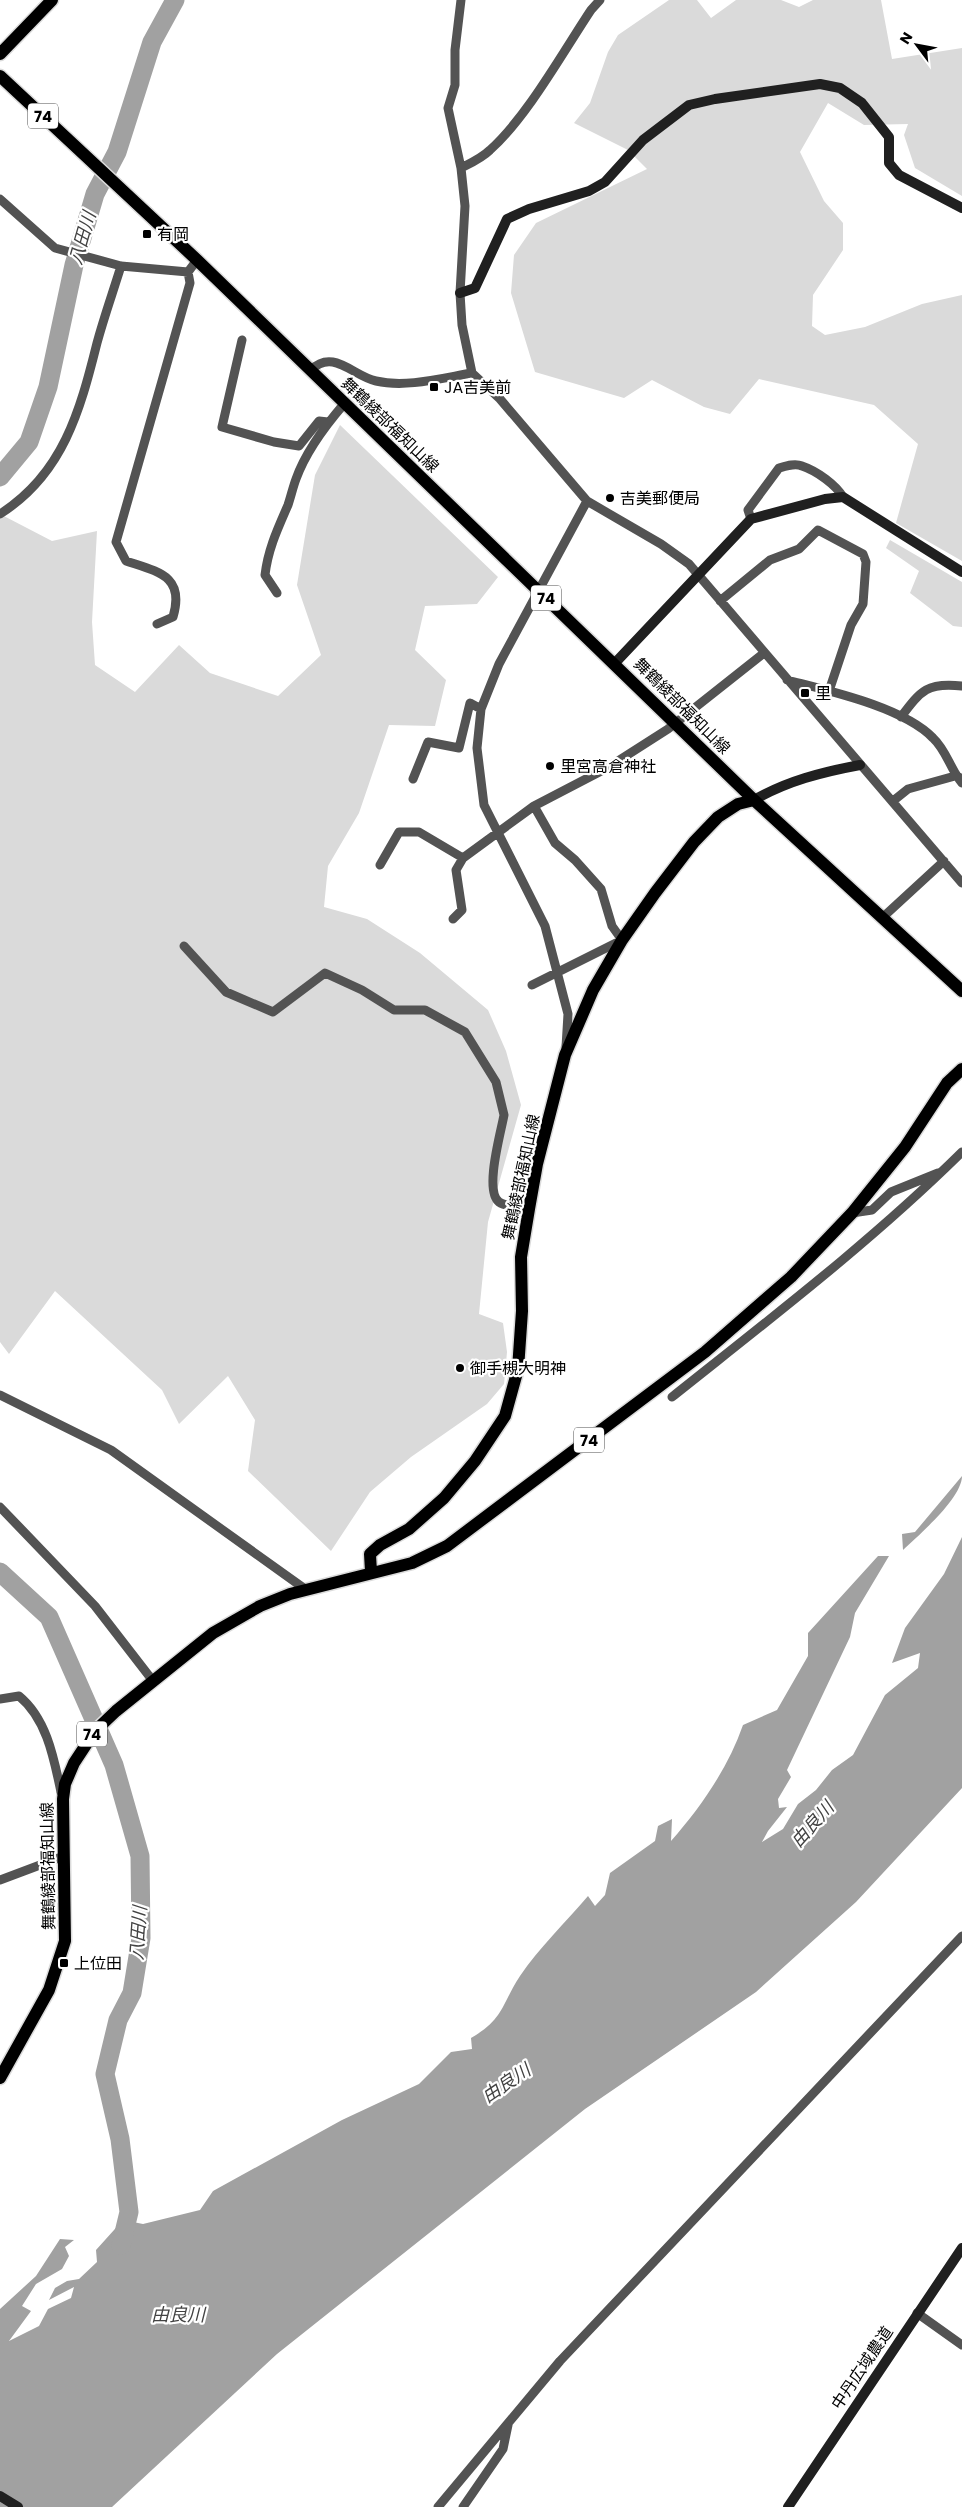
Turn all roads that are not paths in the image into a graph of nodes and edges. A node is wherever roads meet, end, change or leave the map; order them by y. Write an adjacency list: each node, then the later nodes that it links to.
1 (52, 0): 4 (main road)
2 (461, 0): 6 (street)
3 (600, 0): 6 (street)
4 (0, 54)
5 (0, 76): 9 (main road, 舞鶴綾部福知山線 / 74)
6 (461, 168): 12 (street)
7 (0, 199): 10 (street)
8 (962, 208): 12 (street)
9 (197, 260): 11 (street); 14 (main road, 舞鶴綾部福知山線 / 74)
10 (121, 266): 11 (street); 20 (street)
11 (188, 272): 27 (street)
12 (460, 293): 15 (street)
13 (242, 340): 17 (street)
14 (311, 370): 15 (street); 16 (main road, 舞鶴綾部福知山線 / 74)
15 (472, 373): 19 (street)
16 (344, 404): 17 (street); 24 (main road, 舞鶴綾部福知山線 / 74)
17 (328, 422): 25 (street)
18 (843, 497): 21 (street); 21 (street); 22 (street)
19 (587, 502): 23 (street); 24 (street)
20 (0, 514)
21 (751, 519): 23 (street)
22 (962, 572)
23 (698, 576): 26 (street); 29 (street)
24 (538, 590): 29 (main road, 舞鶴綾部福知山線 / 74); 33 (street)
25 (277, 593)
26 (720, 602): 28 (street); 32 (street)
27 (157, 624)
28 (764, 653): 30 (street); 35 (street)
29 (615, 664): 35 (main road, 舞鶴綾部福知山線 / 74)
30 (787, 680): 32 (street); 36 (street)
31 (962, 686): 34 (street)
32 (829, 691): 34 (street)
33 (481, 709): 38 (street); 43 (street)
34 (902, 717): 37 (street)
35 (676, 722): 40 (main road, 舞鶴綾部福知山線 / 74); 42 (street)
36 (860, 765): 40 (street); 41 (street)
37 (959, 776): 39 (street); 41 (street)
38 (413, 779)
39 (962, 783)
40 (754, 800): 48 (main road, 舞鶴綾部福知山線 / 74); 50 (main road, 舞鶴綾部福知山線)
41 (893, 801): 45 (street)
42 (534, 806): 43 (street); 50 (street)
43 (498, 834): 44 (street); 52 (street)
44 (463, 858): 46 (street); 49 (street)
45 (944, 861): 47 (street); 48 (street)
46 (380, 865)
47 (962, 883)
48 (882, 918): 54 (main road, 舞鶴綾部福知山線 / 74)
49 (453, 919)
50 (622, 940): 52 (street); 55 (main road, 舞鶴綾部福知山線)
51 (184, 946): 59 (street)
52 (558, 971): 53 (street); 55 (street)
53 (532, 985)
54 (962, 991)
55 (565, 1055): 59 (main road, 舞鶴綾部福知山線)
56 (962, 1069): 60 (main road, 舞鶴綾部福知山線 / 74)
57 (962, 1152): 58 (street)
58 (942, 1172): 60 (street); 62 (street)
59 (529, 1209): 64 (main road, 舞鶴綾部福知山線)
60 (852, 1213): 64 (main road, 舞鶴綾部福知山線 / 74)
61 (0, 1395): 65 (street)
62 (672, 1397)
63 (0, 1507): 66 (street)
64 (371, 1572): 65 (main road, 舞鶴綾部福知山線 / 74)
65 (305, 1589): 66 (main road, 舞鶴綾部福知山線 / 74)
66 (153, 1681): 68 (main road, 舞鶴綾部福知山線 / 74)
67 (0, 1699): 68 (street)
68 (63, 1799): 69 (main road, 舞鶴綾部福知山線 / 74)
69 (64, 1856): 70 (street); 72 (main road, 舞鶴綾部福知山線 / 74)
70 (0, 1880)
71 (962, 1936): 76 (street)
72 (0, 2078)
73 (962, 2248): 74 (street, 中丹広域農道)
74 (917, 2313): 75 (street); 81 (street, 中丹広域農道)
75 (962, 2344)
76 (508, 2423): 79 (street); 80 (street)
77 (0, 2496): 78 (street)
78 (18, 2507)
79 (438, 2507)
80 (463, 2507)
81 (788, 2507)

